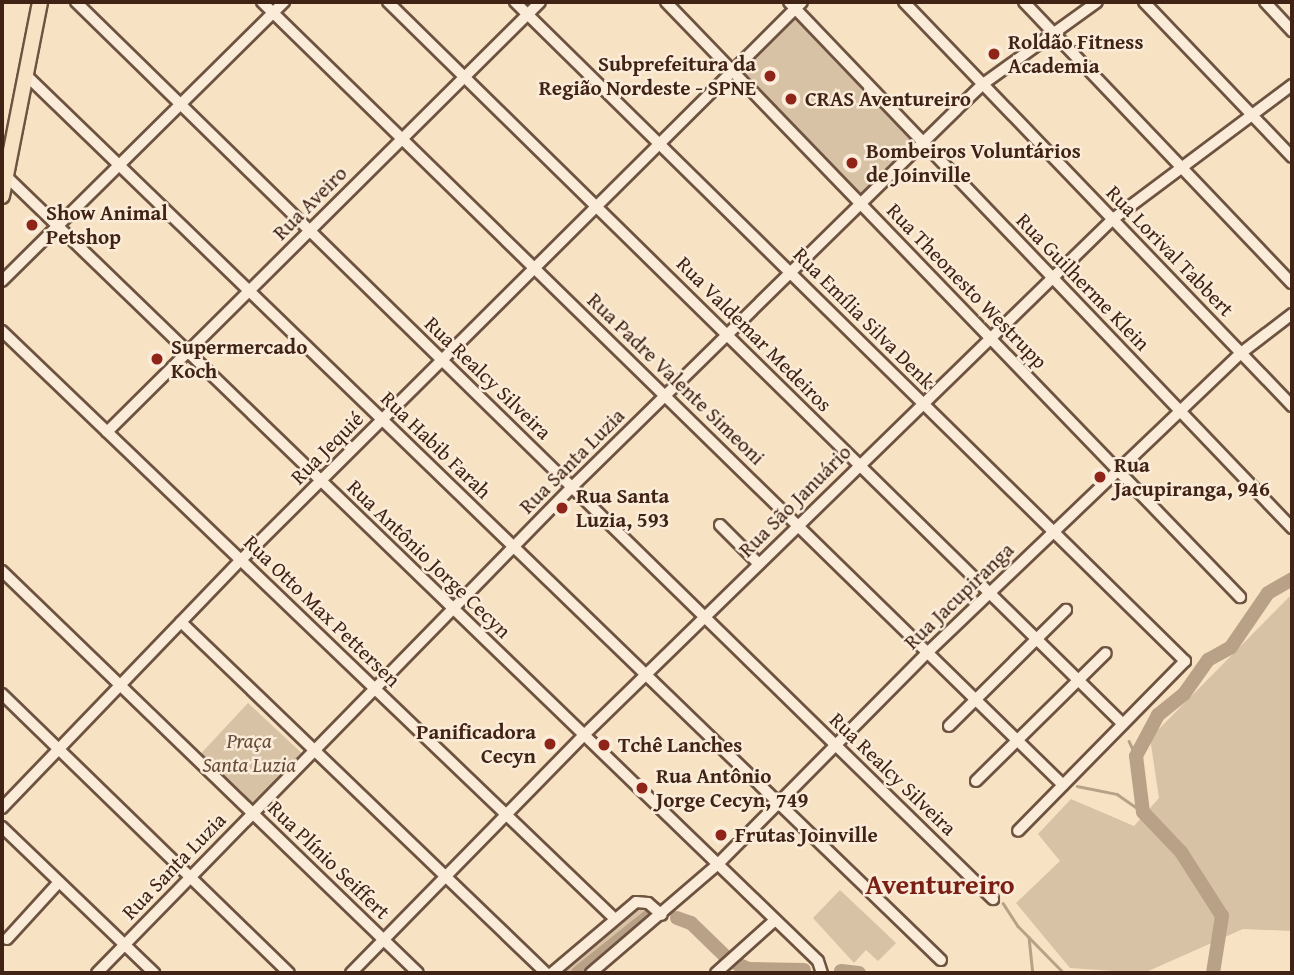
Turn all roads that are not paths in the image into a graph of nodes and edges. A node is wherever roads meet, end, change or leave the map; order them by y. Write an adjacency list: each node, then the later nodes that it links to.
1 (40, 2): 20 (main road)
2 (76, 2): 24 (street, Rua Realcy Silveira)
3 (262, 2): 15 (street, Rua Padre Valente Simeoni)
4 (284, 2): 15 (street)
5 (388, 2): 21 (street, Rua Valdemar Medeiros)
6 (515, 2): 16 (street, Rua Emília Silva Denk)
7 (540, 2): 16 (street, Rua Aveiro)
8 (666, 2): 19 (street, Rua Theonesto Westrupp)
9 (904, 2): 22 (street, Rua Lorival Tabbert)
10 (1024, 2): 18 (street)
11 (1097, 2): 18 (street, Rua Santa Luzia)
12 (1144, 2): 25 (street)
13 (1265, 2): 17 (street)
14 (795, 4): 19 (street, Rua Jequié); 27 (street, Rua Guilherme Klein)
15 (273, 12): 24 (street); 26 (street, Rua Padre Valente Simeoni)
16 (528, 14): 21 (street, Rua Aveiro); 28 (street, Rua Emília Silva Denk)
17 (1292, 30)
18 (1054, 33): 22 (street, Rua Santa Luzia); 31 (street)
19 (732, 71): 28 (street, Rua Jequié); 34 (street, Rua Theonesto Westrupp)
20 (26, 75): 30 (street, Rua Habib Farah); 32 (main road)
21 (465, 77): 26 (street, Rua Aveiro); 35 (street, Rua Valdemar Medeiros)
22 (983, 84): 27 (street, Rua Santa Luzia); 36 (street, Rua Lorival Tabbert)
23 (1292, 85): 25 (street, Rua São Januário)
24 (181, 104): 30 (street); 38 (street, Rua Realcy Silveira)
25 (1251, 114): 29 (street); 31 (street, Rua São Januário)
26 (402, 139): 38 (street, Rua Aveiro); 39 (street, Rua Padre Valente Simeoni)
27 (923, 142): 34 (street, Rua Santa Luzia); 41 (street, Rua Guilherme Klein)
28 (659, 144): 35 (street, Rua Jequié); 40 (street, Rua Emília Silva Denk)
29 (1292, 157)
30 (119, 165): 37 (street); 44 (street, Rua Habib Farah)
31 (1180, 166): 36 (street, Rua São Januário); 43 (street)
32 (6, 176): 33 (main road); 37 (street, Rua Antônio Jorge Cecyn)
33 (2, 196)
34 (860, 203): 40 (street, Rua Santa Luzia); 48 (street, Rua Theonesto Westrupp)
35 (596, 206): 39 (street, Rua Jequié); 47 (street, Rua Valdemar Medeiros)
36 (1112, 219): 41 (street, Rua São Januário); 50 (street, Rua Lorival Tabbert)
37 (57, 226): 42 (street); 49 (street, Rua Antônio Jorge Cecyn)
38 (310, 230): 44 (street, Rua Aveiro); 51 (street, Rua Realcy Silveira)
39 (535, 268): 51 (street, Rua Jequié); 52 (street, Rua Padre Valente Simeoni)
40 (790, 272): 47 (street, Rua Santa Luzia); 53 (street, Rua Emília Silva Denk)
41 (1052, 277): 48 (street, Rua São Januário); 55 (street, Rua Guilherme Klein)
42 (2, 281)
43 (1292, 283)
44 (249, 291): 49 (street, Rua Aveiro); 56 (street, Rua Habib Farah)
45 (1292, 314): 50 (street, Rua Jacupiranga)
46 (2, 331): 57 (street, Rua Otto Max Pettersen)
47 (727, 335): 52 (street, Rua Santa Luzia); 58 (street, Rua Valdemar Medeiros)
48 (989, 337): 53 (street, Rua São Januário); 59 (street, Rua Theonesto Westrupp)
49 (188, 352): 57 (street, Rua Aveiro); 60 (street, Rua Antônio Jorge Cecyn)
50 (1241, 353): 54 (street, Rua Lorival Tabbert); 55 (street, Rua Jacupiranga)
51 (442, 360): 56 (street, Rua Jequié); 61 (street, Rua Realcy Silveira)
52 (665, 396): 61 (street, Rua Santa Luzia); 63 (street, Rua Padre Valente Simeoni)
53 (922, 402): 58 (street, Rua São Januário); 65 (street, Rua Emília Silva Denk)
54 (1292, 406)
55 (1180, 411): 59 (street, Rua Jacupiranga); 64 (street, Rua Guilherme Klein)
56 (382, 420): 60 (street, Rua Jequié); 66 (street, Rua Habib Farah)
57 (107, 432): 67 (street, Rua Otto Max Pettersen)
58 (859, 465): 63 (street, Rua São Januário); 70 (street, Rua Valdemar Medeiros)
59 (1117, 470): 65 (street, Rua Jacupiranga); 71 (street, Rua Theonesto Westrupp)
60 (321, 481): 67 (street, Rua Jequié); 72 (street, Rua Antônio Jorge Cecyn)
61 (572, 487): 66 (street, Rua Santa Luzia); 74 (street, Rua Realcy Silveira)
62 (720, 524): 68 (street)
63 (798, 525): 68 (street, Rua São Januário); 77 (street, Rua Padre Valente Simeoni)
64 (1292, 528)
65 (1054, 531): 70 (street, Rua Jacupiranga); 85 (street, Rua Emília Silva Denk)
66 (514, 547): 72 (street, Rua Santa Luzia); 79 (street, Rua Habib Farah)
67 (241, 560): 75 (street, Rua Jequié); 82 (street, Rua Otto Max Pettersen)
68 (759, 564): 74 (street, Rua São Januário)
69 (2, 571): 81 (street, Rua Plínio Seiffert)
70 (990, 593): 76 (street, Rua Valdemar Medeiros); 77 (street, Rua Jacupiranga)
71 (1240, 597)
72 (453, 608): 82 (street, Rua Santa Luzia); 87 (street, Rua Antônio Jorge Cecyn)
73 (1066, 610): 76 (street)
74 (705, 617): 79 (street, Rua São Januário); 89 (street, Rua Realcy Silveira)
75 (181, 622): 81 (street, Rua Jequié); 91 (street)
76 (1037, 639): 80 (street, Rua Valdemar Medeiros); 84 (street)
77 (928, 652): 84 (street, Rua Padre Valente Simeoni); 89 (street, Rua Jacupiranga)
78 (1106, 653): 80 (street)
79 (646, 675): 87 (street, Rua São Januário); 94 (street, Rua Habib Farah)
80 (1079, 680): 85 (street, Rua Valdemar Medeiros); 88 (street)
81 (120, 685): 90 (street, Rua Jequié); 96 (street, Rua Plínio Seiffert)
82 (374, 688): 91 (street, Rua Santa Luzia); 97 (street, Rua Otto Max Pettersen)
83 (2, 694): 90 (street)
84 (976, 699): 86 (street); 88 (street, Rua Padre Valente Simeoni)
85 (1123, 724): 93 (street)
86 (948, 726)
87 (584, 736): 97 (street, Rua São Januário); 100 (street, Rua Antônio Jorge Cecyn)
88 (1018, 740): 92 (street); 93 (street, Rua Padre Valente Simeoni)
89 (836, 745): 94 (street, Rua Jacupiranga); 104 (street, Rua Realcy Silveira)
90 (58, 749): 95 (street, Rua Jequié); 102 (street)
91 (314, 750): 96 (street, Rua Santa Luzia); 101 (street)
92 (976, 781)
93 (1063, 785): 99 (street)
94 (778, 803): 100 (street, Rua Jacupiranga); 111 (street, Rua Habib Farah)
95 (2, 808)
96 (252, 813): 102 (street, Rua Santa Luzia); 109 (street, Rua Plínio Seiffert)
97 (506, 815): 101 (street, Rua São Januário); 106 (street, Rua Otto Max Pettersen)
98 (2, 827): 103 (street)
99 (1018, 831)
100 (718, 864): 105 (street, Rua Jacupiranga); 107 (street, Rua Antônio Jorge Cecyn)
101 (445, 876): 109 (street, Rua São Januário); 118 (street)
102 (190, 877): 110 (street, Rua Santa Luzia); 115 (street)
103 (59, 882): 108 (street); 110 (street)
104 (993, 899)
105 (662, 915): 106 (street); 120 (street, Rua Jacupiranga)
106 (615, 919): 119 (street)
107 (775, 920): 112 (street, Rua Antônio Jorge Cecyn); 121 (street)
108 (6, 939)
109 (383, 940): 116 (street, Rua São Januário); 117 (street, Rua Plínio Seiffert)
110 (124, 945): 113 (street, Rua Santa Luzia); 114 (street)
111 (941, 961)
112 (823, 972)
113 (97, 973)
114 (153, 973)
115 (289, 973)
116 (351, 973)
117 (418, 973)
118 (546, 973)
119 (552, 973)
120 (591, 973)
121 (716, 973)

